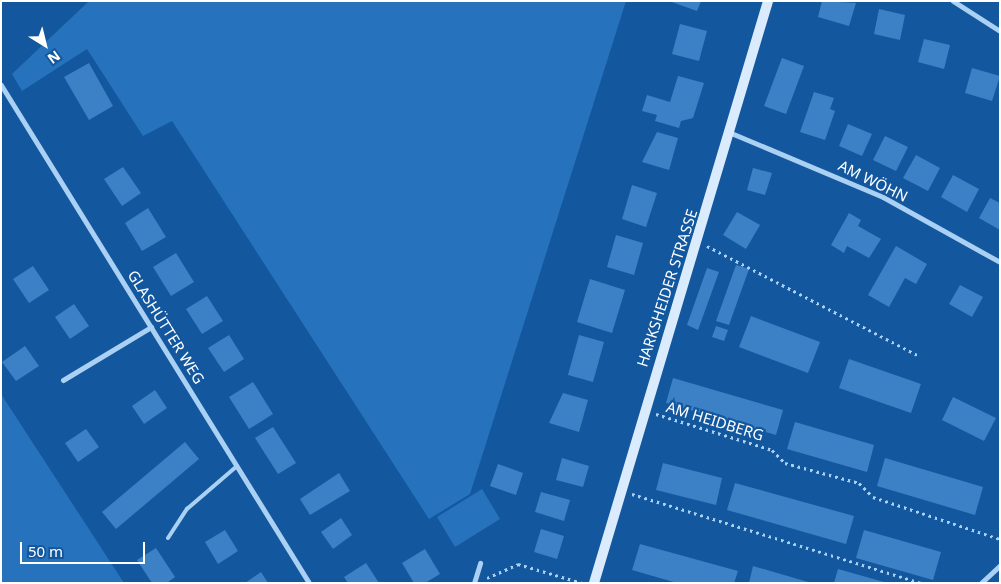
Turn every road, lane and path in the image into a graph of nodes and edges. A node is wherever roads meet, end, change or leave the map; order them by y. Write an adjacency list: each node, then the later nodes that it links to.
1 (768, 1): 5 (street, HARKSHEIDER STRASSE)
2 (953, 1): 3 (street)
3 (1000, 30)
4 (1, 84): 8 (street, GLASHÜTTER WEG)
5 (730, 133): 6 (street, HARKSHEIDER STRASSE); 7 (street, AM WÖHN)
6 (698, 242): 9 (path); 11 (street, HARKSHEIDER STRASSE)
7 (1000, 262)
8 (150, 326): 10 (street); 12 (street, GLASHÜTTER WEG)
9 (919, 356)
10 (62, 380)
11 (645, 411): 13 (street, HARKSHEIDER STRASSE); 15 (path, AM HEIDBERG)
12 (237, 466): 14 (lane); 18 (street, GLASHÜTTER WEG)
13 (622, 491): 21 (street, HARKSHEIDER STRASSE); 22 (path)
14 (168, 538)
15 (1000, 538)
16 (480, 563): 19 (street)
17 (1000, 565): 23 (street)
18 (309, 583)
19 (474, 583): 20 (path)
20 (582, 583)
21 (594, 583)
22 (922, 583)
23 (981, 583)

